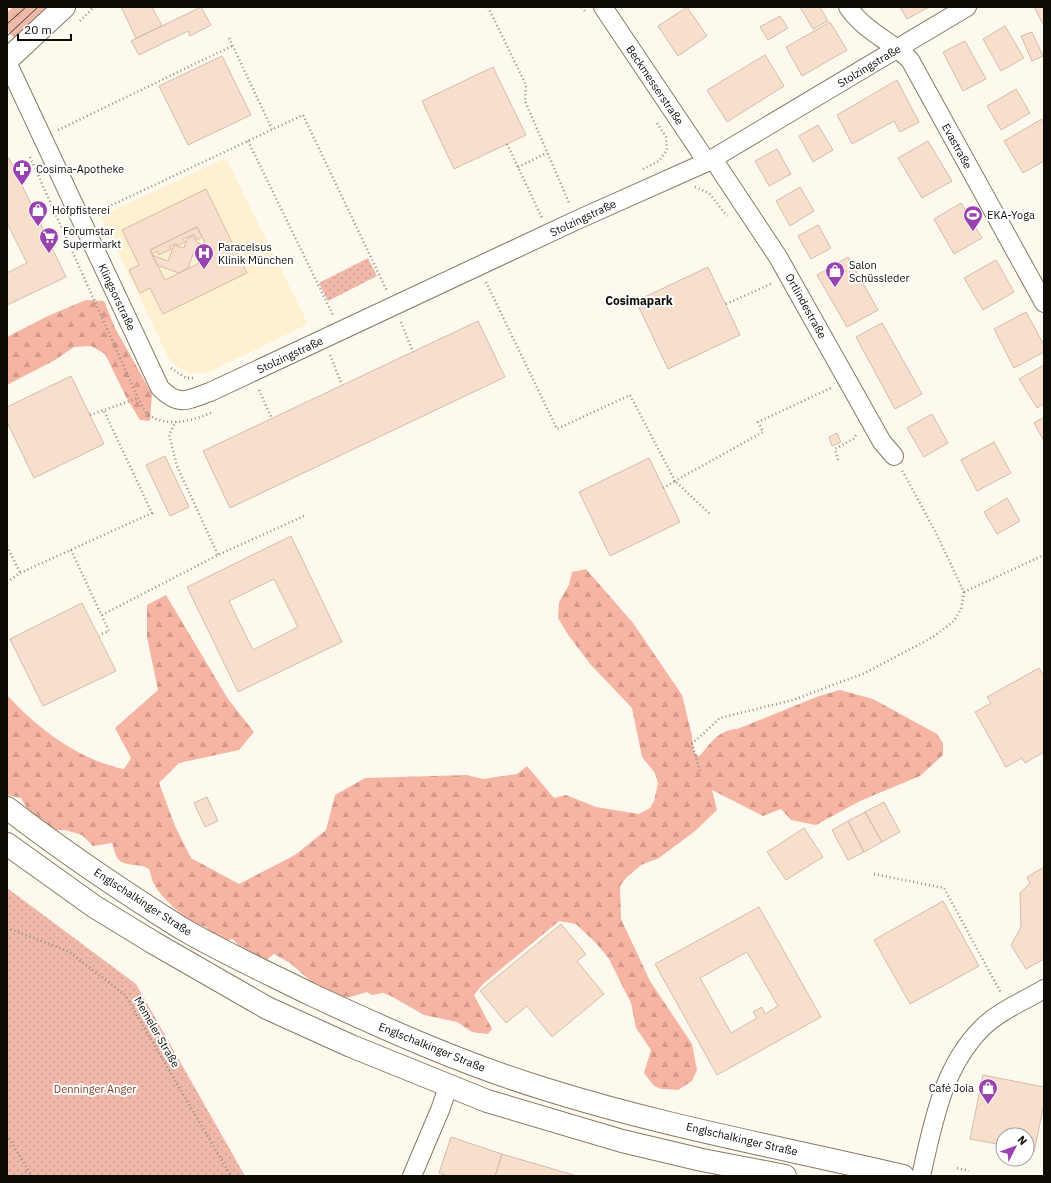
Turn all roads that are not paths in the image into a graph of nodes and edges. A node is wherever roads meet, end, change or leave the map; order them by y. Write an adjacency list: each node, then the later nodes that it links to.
1 (64, 7): 6 (main road)
2 (603, 7): 7 (street, Beckmesserstraße)
3 (848, 7): 5 (street, Evastraße)
4 (967, 7): 5 (street, Stolzingstraße)
5 (898, 48): 7 (street, Stolzingstraße); 8 (street, Evastraße)
6 (7, 61): 9 (street, Klingsorstraße)
7 (710, 161): 9 (street, Stolzingstraße); 10 (street, Ortlindestraße)
8 (1044, 303)
9 (178, 400)
10 (894, 456)
11 (7, 808): 17 (main road, Englschalkinger Straße)
12 (7, 844): 14 (main road)
13 (1044, 989): 18 (street)
14 (448, 1087): 15 (street); 16 (main road)
15 (412, 1176)
16 (785, 1176)
17 (903, 1176)
18 (922, 1176)

